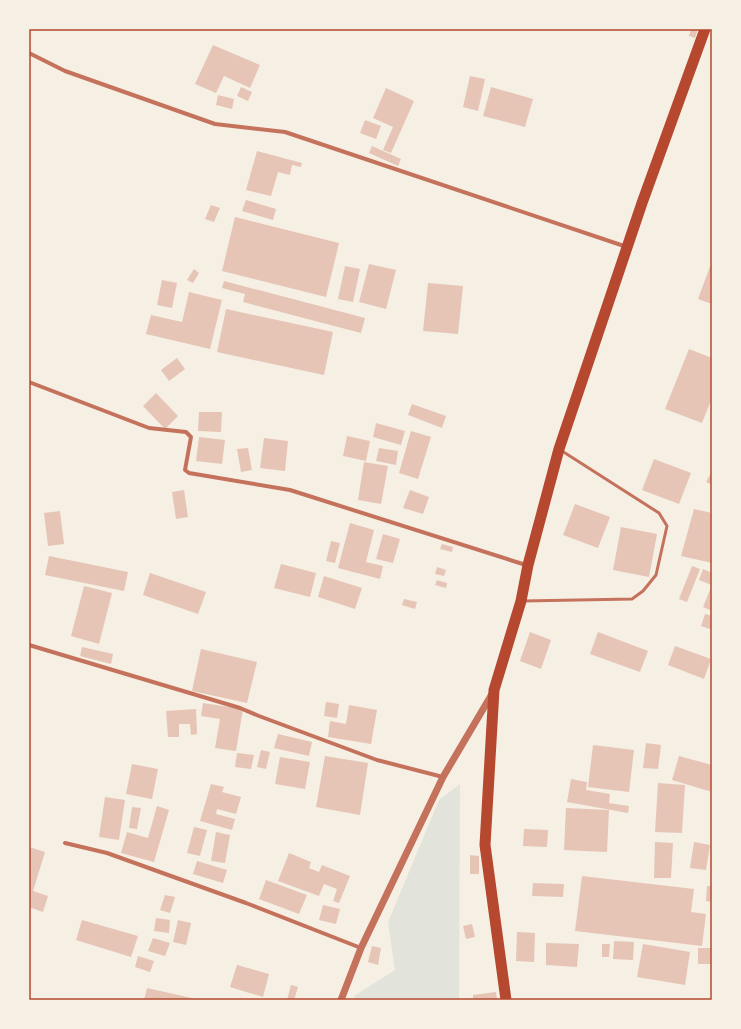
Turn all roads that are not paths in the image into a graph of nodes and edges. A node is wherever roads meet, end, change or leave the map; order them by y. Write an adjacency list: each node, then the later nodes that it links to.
1 (705, 29): 3 (highway)
2 (29, 53): 3 (street)
3 (627, 248): 5 (highway)
4 (29, 382): 6 (street)
5 (559, 449): 6 (highway); 7 (lane)
6 (528, 565): 7 (highway)
7 (521, 601): 9 (highway)
8 (29, 646): 10 (street)
9 (494, 690): 10 (street); 14 (highway)
10 (443, 777): 12 (street)
11 (65, 843): 12 (street)
12 (361, 948): 13 (street)
13 (341, 1000)
14 (506, 1000)

